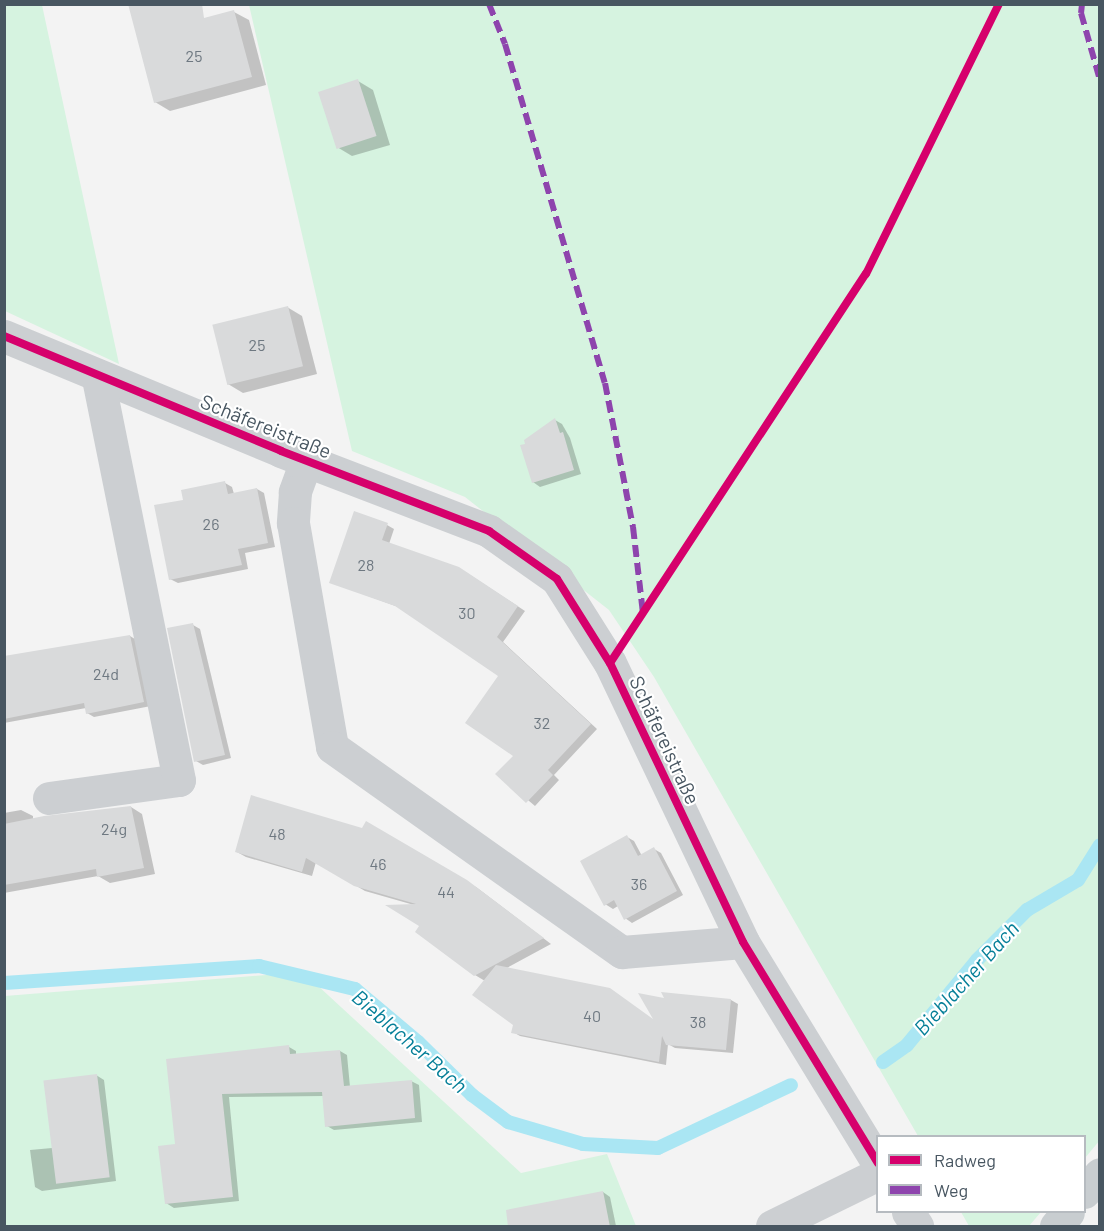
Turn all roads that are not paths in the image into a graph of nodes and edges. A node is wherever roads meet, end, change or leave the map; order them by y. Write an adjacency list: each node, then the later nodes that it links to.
1 (4, 336): 2 (street, Schäfereistraße)
2 (98, 375): 3 (street, Schäfereistraße); 4 (street)
3 (306, 461): 5 (street, Schäfereistraße); 5 (street, Schäfereistraße)
4 (49, 798)
5 (743, 942): 6 (street, Schäfereistraße)
6 (876, 1160)
7 (1100, 1174): 9 (main road)
8 (876, 1175): 12 (street)
9 (1086, 1190)
10 (909, 1213): 13 (street)
11 (1067, 1213): 14 (main road)
12 (772, 1227)
13 (917, 1227)
14 (1056, 1227)

